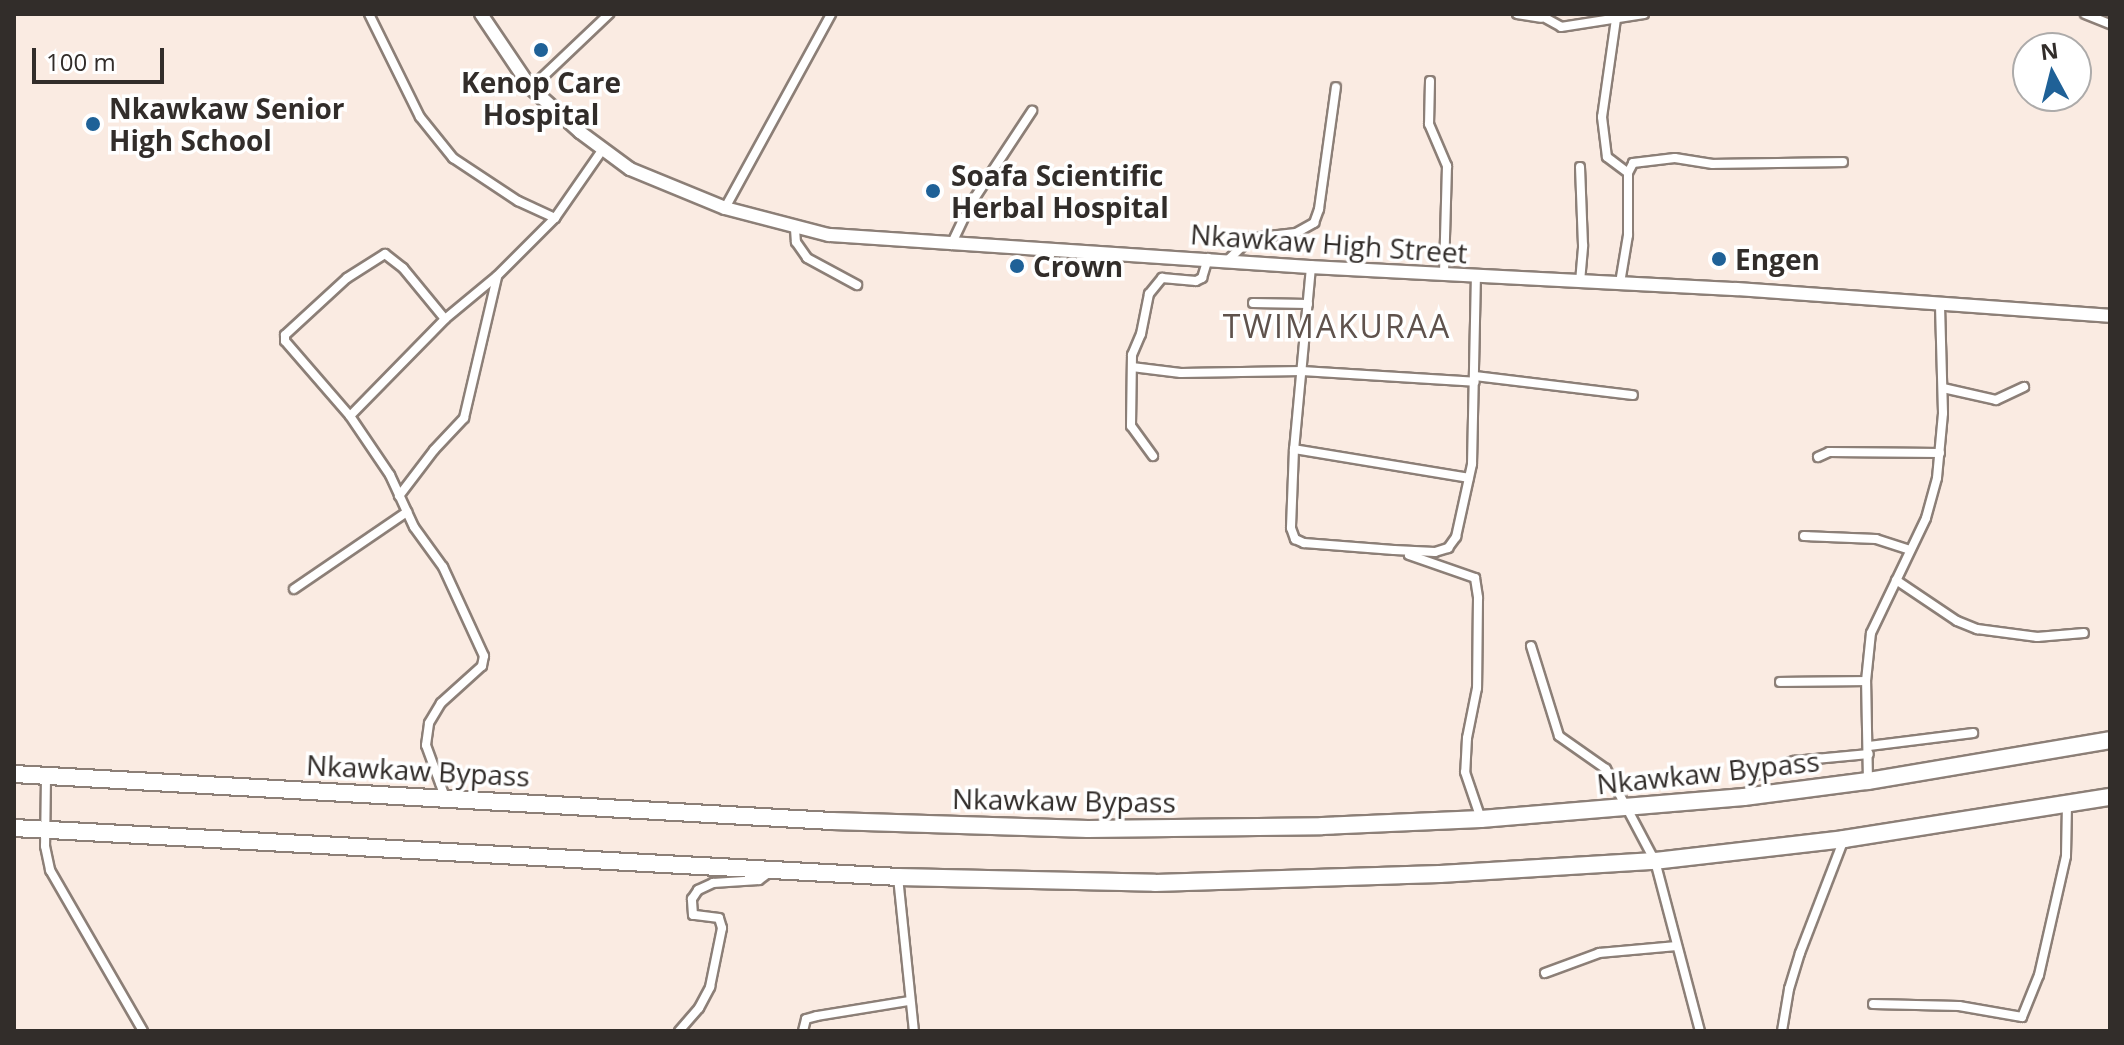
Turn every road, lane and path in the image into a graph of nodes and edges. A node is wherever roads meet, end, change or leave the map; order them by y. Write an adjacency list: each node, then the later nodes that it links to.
1 (369, 14): 20 (street)
2 (481, 14): 13 (main road, Nkawkaw High Street)
3 (609, 14): 13 (street)
4 (831, 14): 19 (street)
5 (1517, 14): 8 (street)
6 (1644, 14): 9 (street)
7 (2085, 14): 10 (street)
8 (1540, 16): 9 (street)
9 (1616, 19): 18 (street)
10 (2110, 24)
11 (1430, 81): 26 (street)
12 (1336, 87): 24 (street)
13 (531, 88): 15 (main road, Nkawkaw High Street)
14 (1032, 111): 22 (street)
15 (603, 149): 19 (main road, Nkawkaw High Street); 20 (street)
16 (1843, 162): 18 (street)
17 (1580, 167): 29 (street)
18 (1628, 173): 30 (street)
19 (725, 208): 21 (main road, Nkawkaw High Street)
20 (555, 218): 27 (street)
21 (795, 229): 22 (main road, Nkawkaw High Street); 31 (street)
22 (951, 245): 23 (main road, Nkawkaw High Street)
23 (1208, 258): 24 (main road, Nkawkaw High Street); 37 (street)
24 (1228, 260): 25 (main road, Nkawkaw High Street)
25 (1311, 267): 26 (main road, Nkawkaw High Street); 33 (street)
26 (1444, 273): 28 (main road, Nkawkaw High Street)
27 (497, 276): 36 (street); 49 (street)
28 (1476, 276): 29 (main road, Nkawkaw High Street); 39 (street)
29 (1580, 282): 30 (main road, Nkawkaw High Street)
30 (1620, 283): 34 (main road, Nkawkaw High Street)
31 (857, 285)
32 (1253, 303): 33 (street)
33 (1308, 304): 38 (street)
34 (1940, 305): 35 (main road, Nkawkaw High Street); 41 (street)
35 (2110, 316)
36 (445, 319): 43 (street); 43 (street)
37 (1132, 367): 38 (street); 46 (street)
38 (1302, 371): 39 (street); 44 (street)
39 (1475, 379): 42 (street); 48 (street)
40 (2024, 387): 41 (street)
41 (1943, 388): 45 (street)
42 (1633, 395)
43 (350, 416): 49 (street)
44 (1294, 449): 48 (street); 52 (street)
45 (1940, 453): 47 (street); 53 (street)
46 (1153, 456)
47 (1818, 457)
48 (1469, 478): 52 (street)
49 (399, 496): 50 (street)
50 (407, 512): 55 (street); 67 (street)
51 (1804, 536): 53 (street)
52 (1394, 550): 71 (street)
53 (1909, 550): 54 (street)
54 (1896, 580): 56 (street); 58 (street)
55 (294, 589)
56 (2084, 633)
57 (1531, 646): 70 (street)
58 (1866, 681): 59 (street); 62 (street)
59 (1780, 682)
60 (1973, 733): 62 (street)
61 (2110, 740): 66 (highway, Nkawkaw Bypass)
62 (1869, 750): 64 (street); 66 (street)
63 (14, 774): 65 (highway, Nkawkaw Bypass)
64 (1757, 775)
65 (46, 777): 67 (highway, Nkawkaw Bypass); 73 (street)
66 (1868, 781): 70 (highway, Nkawkaw Bypass)
67 (445, 797): 71 (highway, Nkawkaw Bypass)
68 (2110, 797): 69 (highway)
69 (2067, 806): 74 (highway); 81 (street)
70 (1624, 807): 71 (highway, Nkawkaw Bypass); 75 (street)
71 (1481, 819)
72 (14, 828): 73 (highway)
73 (46, 829): 76 (highway); 82 (street)
74 (1844, 839): 75 (highway); 87 (street)
75 (1655, 861): 77 (highway); 78 (street)
76 (772, 870): 77 (highway); 83 (street)
77 (898, 877): 80 (street)
78 (1677, 946): 79 (street); 86 (street)
79 (1545, 973)
80 (909, 1001): 84 (street); 85 (street)
81 (1873, 1004)
82 (143, 1031)
83 (679, 1031)
84 (803, 1031)
85 (914, 1031)
86 (1700, 1031)
87 (1782, 1031)

